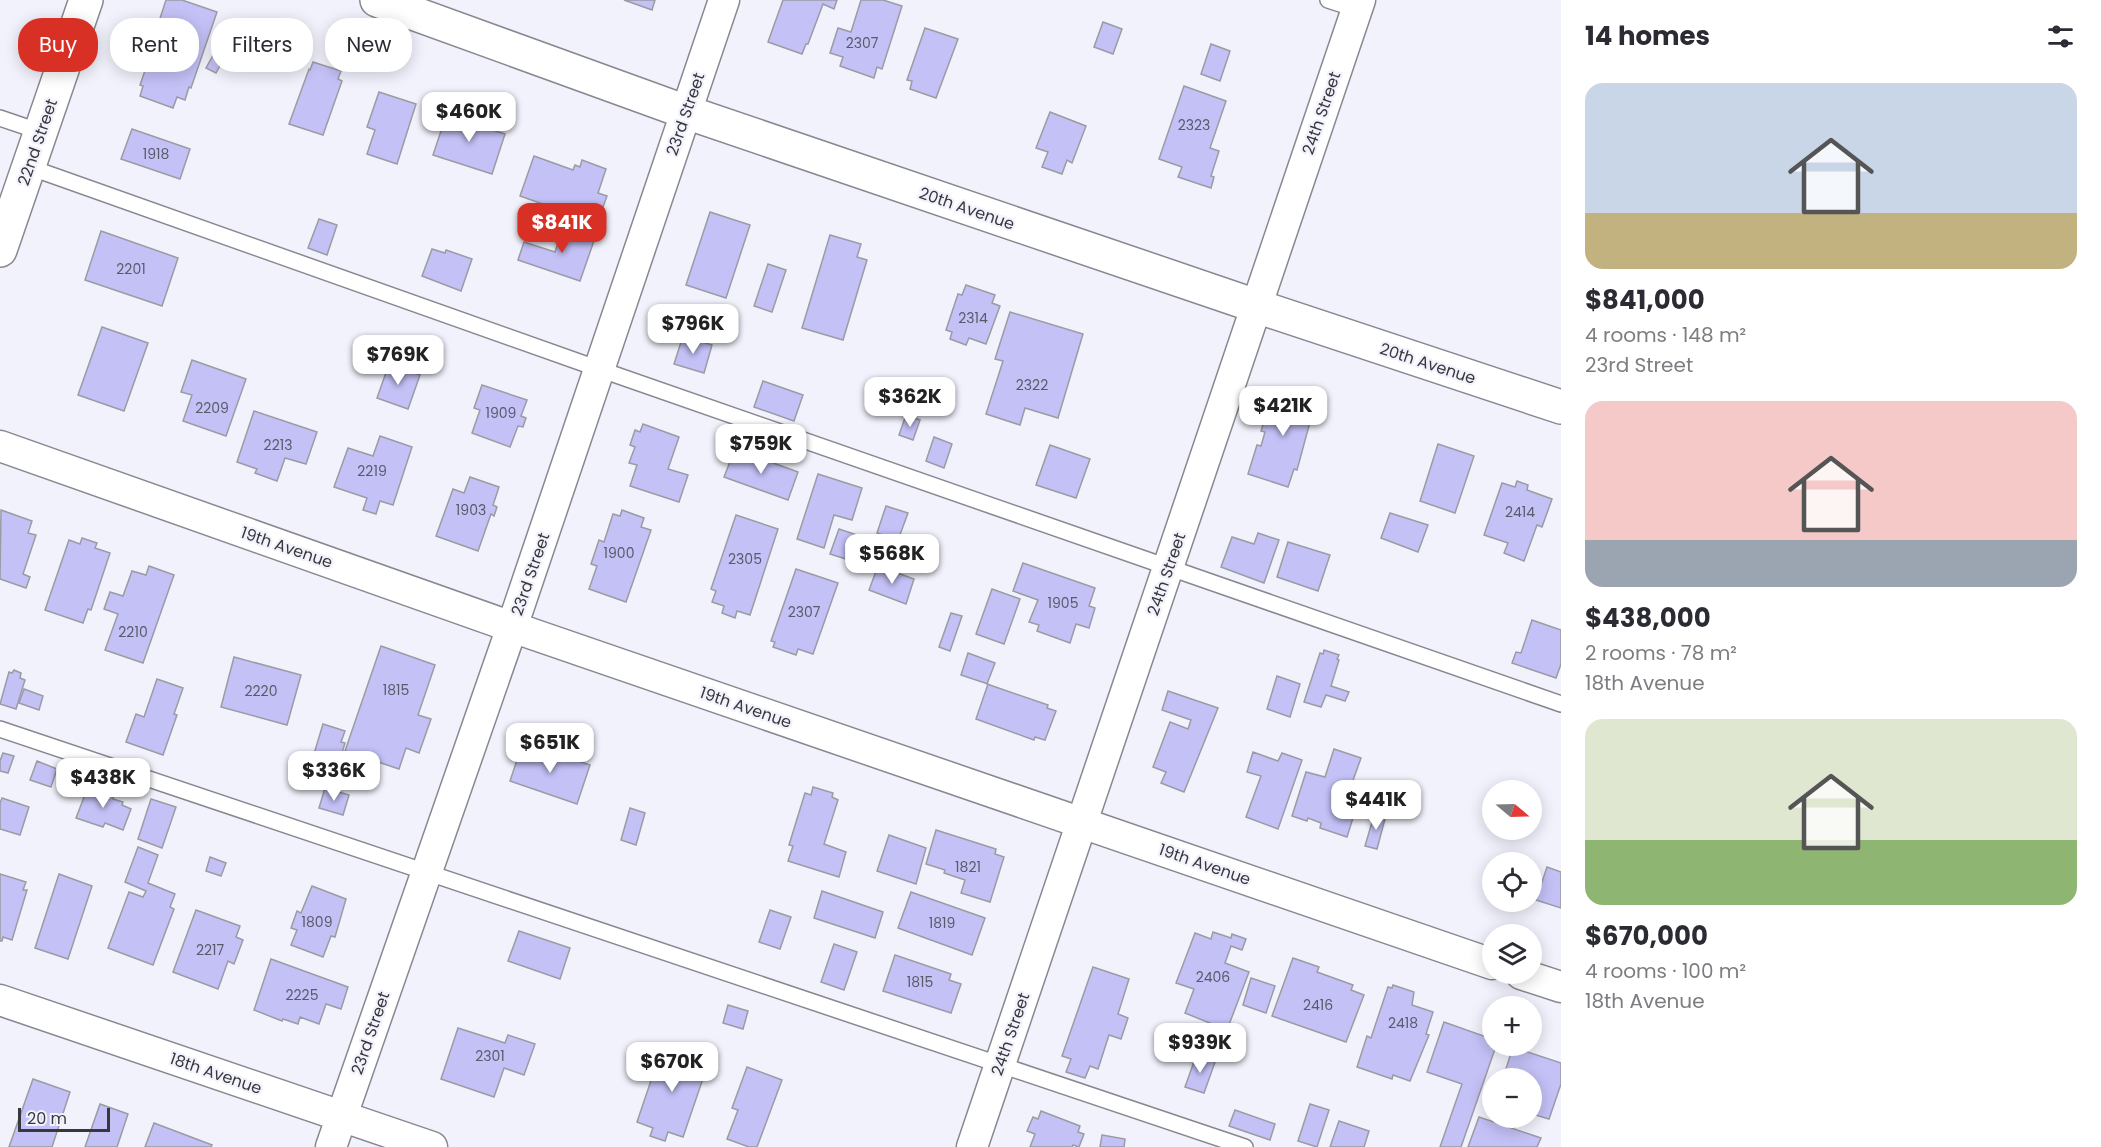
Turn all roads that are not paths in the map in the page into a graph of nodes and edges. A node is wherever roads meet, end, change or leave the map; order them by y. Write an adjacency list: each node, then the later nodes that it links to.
1 (86, 0): 8 (street, 22nd Street)
2 (377, 0): 6 (street, 20th Avenue)
3 (724, 0): 6 (street, 23rd Street)
4 (1328, 0): 5 (lane)
5 (1358, 5): 11 (street, 24th Street)
6 (686, 112): 11 (street, 20th Avenue); 12 (street, 23rd Street)
7 (0, 118): 8 (lane)
8 (41, 132): 9 (street, 22nd Street)
9 (29, 167): 10 (street, 22nd Street); 12 (lane)
10 (0, 250)
11 (1256, 306): 13 (street, 20th Avenue); 15 (street, 24th Street)
12 (599, 369): 15 (lane); 16 (street, 23rd Street)
13 (1561, 407)
14 (0, 446): 16 (street, 19th Avenue)
15 (1168, 568): 17 (lane); 19 (street, 24th Street)
16 (512, 627): 19 (street, 19th Avenue); 20 (street, 23rd Street)
17 (1561, 704)
18 (0, 729): 20 (lane)
19 (1082, 821): 21 (street, 19th Avenue); 25 (street, 24th Street)
20 (427, 871): 25 (lane); 26 (street, 23rd Street)
21 (1482, 961)
22 (1542, 981): 23 (street)
23 (1561, 987)
24 (0, 1000): 26 (street, 18th Avenue)
25 (1000, 1064): 29 (street, 24th Street); 30 (lane)
26 (341, 1116): 27 (street, 23rd Street); 28 (street, 18th Avenue)
27 (331, 1147)
28 (432, 1147)
29 (972, 1147)
30 (1245, 1147)

